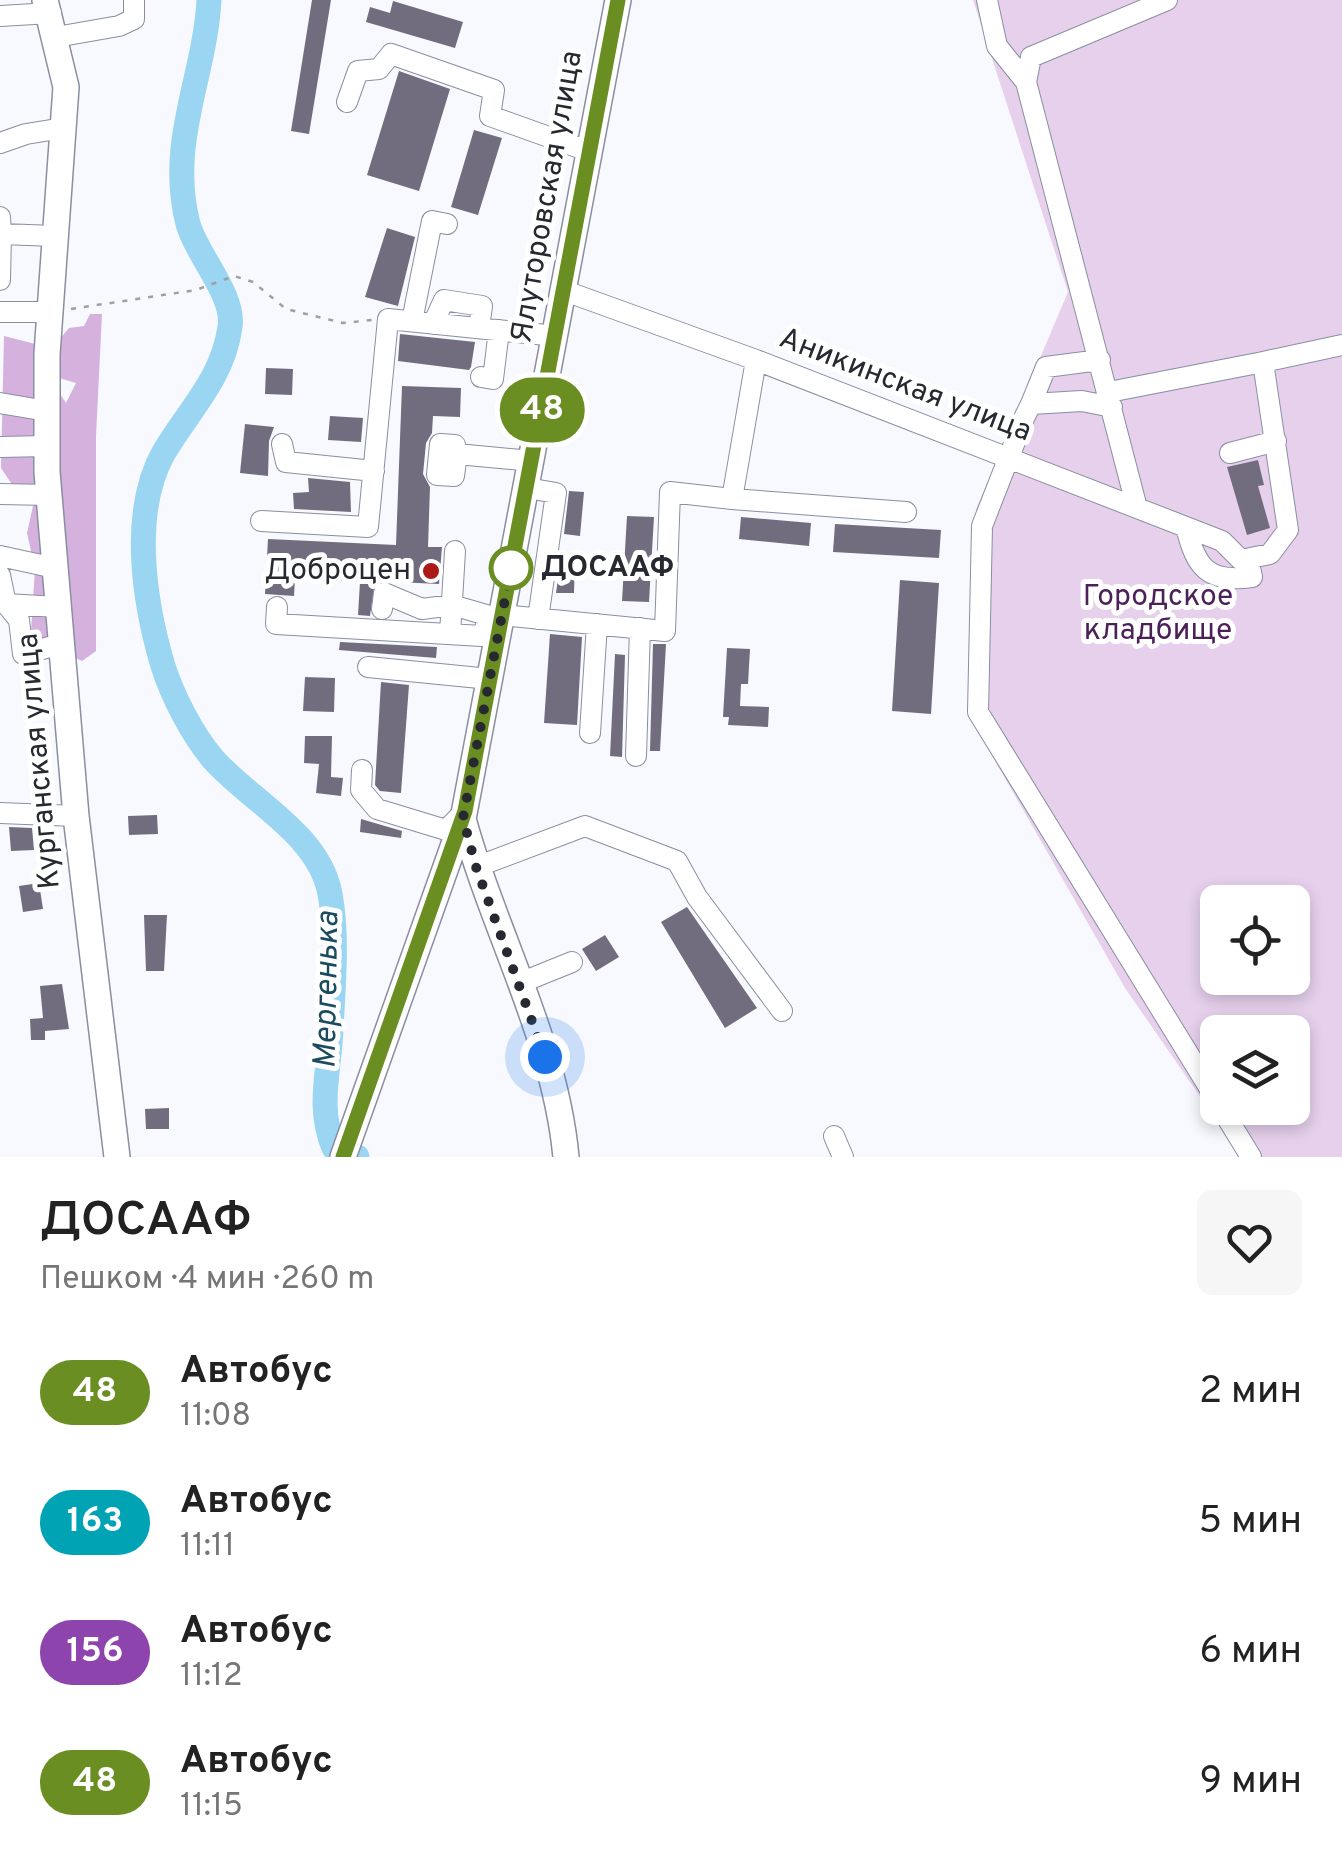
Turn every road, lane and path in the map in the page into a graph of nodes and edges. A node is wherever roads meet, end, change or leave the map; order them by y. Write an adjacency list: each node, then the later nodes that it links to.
1 (134, 0): 6 (street)
2 (987, 0): 7 (street)
3 (1168, 0): 7 (street)
4 (617, 1): 11 (main road, Ялуторовская улица)
5 (0, 16): 6 (street)
6 (50, 17): 9 (main road, Курганская улица)
7 (1026, 82): 26 (street)
8 (347, 102): 11 (street)
9 (63, 128): 10 (street); 15 (main road, Курганская улица)
10 (0, 143)
11 (588, 151): 17 (main road, Ялуторовская улица)
12 (0, 217): 14 (street)
13 (448, 224): 21 (street)
14 (1, 234): 15 (street); 16 (street)
15 (55, 236): 19 (main road, Курганская улица)
16 (0, 280)
17 (565, 291): 23 (main road, Ялуторовская улица); 25 (street, Аникинская улица)
18 (0, 312): 19 (street)
19 (50, 312): 20 (path); 32 (main road, Курганская улица)
20 (388, 319): 21 (street); 41 (street)
21 (422, 323): 22 (street)
22 (489, 329): 23 (street); 28 (street)
23 (556, 336): 40 (main road, Ялуторовская улица)
24 (1342, 345): 27 (street)
25 (756, 360): 39 (street, Аникинская улица); 45 (street)
26 (1100, 360): 29 (street); 31 (street)
27 (1263, 362): 29 (street); 33 (street)
28 (481, 377)
29 (1111, 400): 31 (street); 46 (street)
30 (0, 403): 32 (street)
31 (1031, 404): 39 (street)
32 (47, 411): 35 (main road, Курганская улица)
33 (1276, 442): 37 (street); 54 (street)
34 (282, 444): 41 (street)
35 (47, 446): 36 (street); 44 (main road, Курганская улица)
36 (0, 447)
37 (1230, 453)
38 (456, 454): 40 (street)
39 (1010, 460): 46 (street, Аникинская улица); 82 (street)
40 (532, 461): 42 (main road, Ялуторовская улица)
41 (374, 471): 48 (street)
42 (526, 488): 50 (main road, Ялуторовская улица); 52 (street)
43 (0, 494): 44 (street)
44 (48, 495): 55 (main road, Курганская улица)
45 (732, 499): 47 (street); 65 (street)
46 (1137, 508): 49 (street, Аникинская улица)
47 (906, 512)
48 (261, 521)
49 (1186, 527): 54 (street, Аникинская улица); 54 (street)
50 (515, 547): 52 (street); 62 (main road, Ялуторовская улица)
51 (455, 551): 58 (street)
52 (547, 552): 63 (street)
53 (0, 556): 55 (street)
54 (1248, 559)
55 (55, 568): 59 (main road, Курганская улица)
56 (0, 575): 57 (street)
57 (6, 604): 59 (street); 67 (street)
58 (452, 605): 61 (street); 62 (street); 66 (street)
59 (58, 607): 67 (main road, Курганская улица)
60 (277, 607): 66 (street)
61 (382, 608)
62 (496, 615): 63 (street); 66 (street); 69 (main road, Ялуторовская улица)
63 (538, 619): 64 (street)
64 (597, 624): 65 (street); 70 (street)
65 (640, 628): 71 (street)
66 (450, 634)
67 (61, 644): 75 (main road, Курганская улица)
68 (368, 667): 69 (street)
69 (490, 678): 74 (main road, Ялуторовская улица)
70 (590, 733)
71 (636, 756)
72 (362, 770): 74 (street)
73 (0, 813): 75 (street)
74 (464, 815): 76 (main road); 78 (main road, Ялуторовская улица)
75 (76, 816): 85 (main road, Курганская улица)
76 (476, 867): 77 (main road); 81 (street)
77 (489, 900): 78 (main road); 80 (main road)
78 (434, 901): 86 (main road, Ялуторовская улица)
79 (572, 962): 80 (street)
80 (520, 983): 87 (main road)
81 (782, 1010)
82 (1200, 1074)
83 (1231, 1125): 89 (street)
84 (834, 1136): 88 (street)
85 (117, 1157)
86 (343, 1157)
87 (566, 1157)
88 (843, 1157)
89 (1251, 1157)

